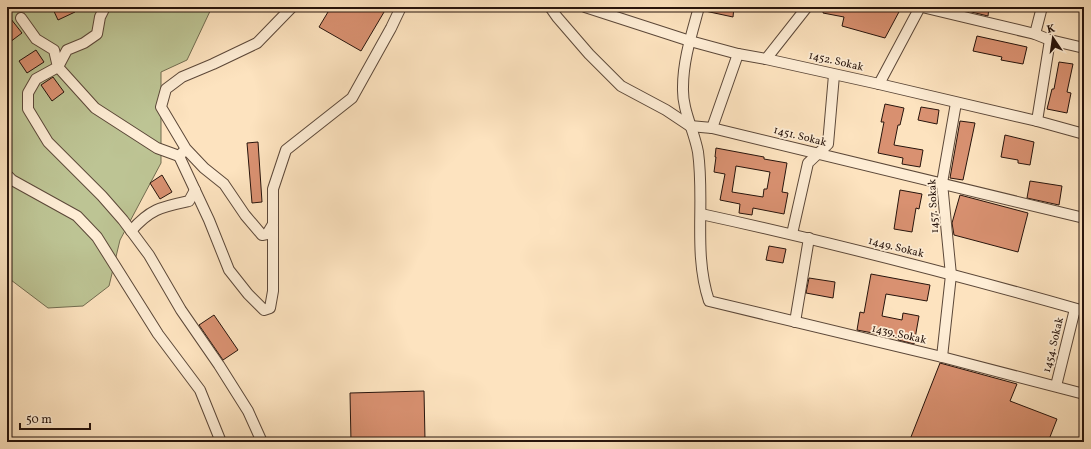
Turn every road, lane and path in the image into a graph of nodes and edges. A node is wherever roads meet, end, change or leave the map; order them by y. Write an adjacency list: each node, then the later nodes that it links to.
1 (105, 7): 17 (street)
2 (292, 7): 25 (street)
3 (401, 7): 32 (street)
4 (550, 7): 22 (street, 1451. Sokak)
5 (585, 7): 13 (street, 1452. Sokak)
6 (699, 7): 13 (street)
7 (807, 7): 16 (street)
8 (921, 7): 11 (street); 19 (street)
9 (1042, 7): 11 (street)
10 (21, 18): 17 (street)
11 (1035, 34): 12 (street)
12 (1050, 40): 14 (street); 21 (street)
13 (690, 41): 15 (street, 1452. Sokak); 22 (street)
14 (1084, 48)
15 (738, 54): 16 (street, 1452. Sokak); 23 (street)
16 (766, 59): 18 (street, 1452. Sokak)
17 (58, 66): 25 (street); 33 (street)
18 (834, 75): 19 (street, 1452. Sokak); 26 (street)
19 (879, 84): 20 (street, 1452. Sokak)
20 (956, 103): 21 (street, 1452. Sokak); 28 (street, 1457. Sokak)
21 (1037, 121): 24 (street, 1452. Sokak)
22 (690, 126): 23 (street, 1451. Sokak); 30 (street)
23 (712, 128): 26 (street, 1451. Sokak)
24 (1084, 134)
25 (182, 152): 29 (street); 32 (street)
26 (819, 154): 28 (street, 1451. Sokak); 34 (street)
27 (7, 175): 42 (street)
28 (942, 183): 31 (street, 1451. Sokak); 36 (street, 1457. Sokak)
29 (195, 190): 32 (street); 33 (street)
30 (701, 214): 34 (street, 1449. Sokak); 38 (street, 1439. Sokak)
31 (1084, 218)
32 (273, 224)
33 (131, 231): 43 (street)
34 (792, 234): 35 (street, 1449. Sokak)
35 (809, 238): 36 (street, 1449. Sokak); 38 (street)
36 (951, 275): 37 (street, 1449. Sokak); 39 (street, 1457. Sokak)
37 (1080, 310): 40 (street, 1454. Sokak)
38 (795, 322): 39 (street, 1439. Sokak)
39 (942, 357): 40 (street, 1439. Sokak)
40 (1056, 386): 41 (street, 1439. Sokak)
41 (1084, 394)
42 (221, 442)
43 (262, 442)

